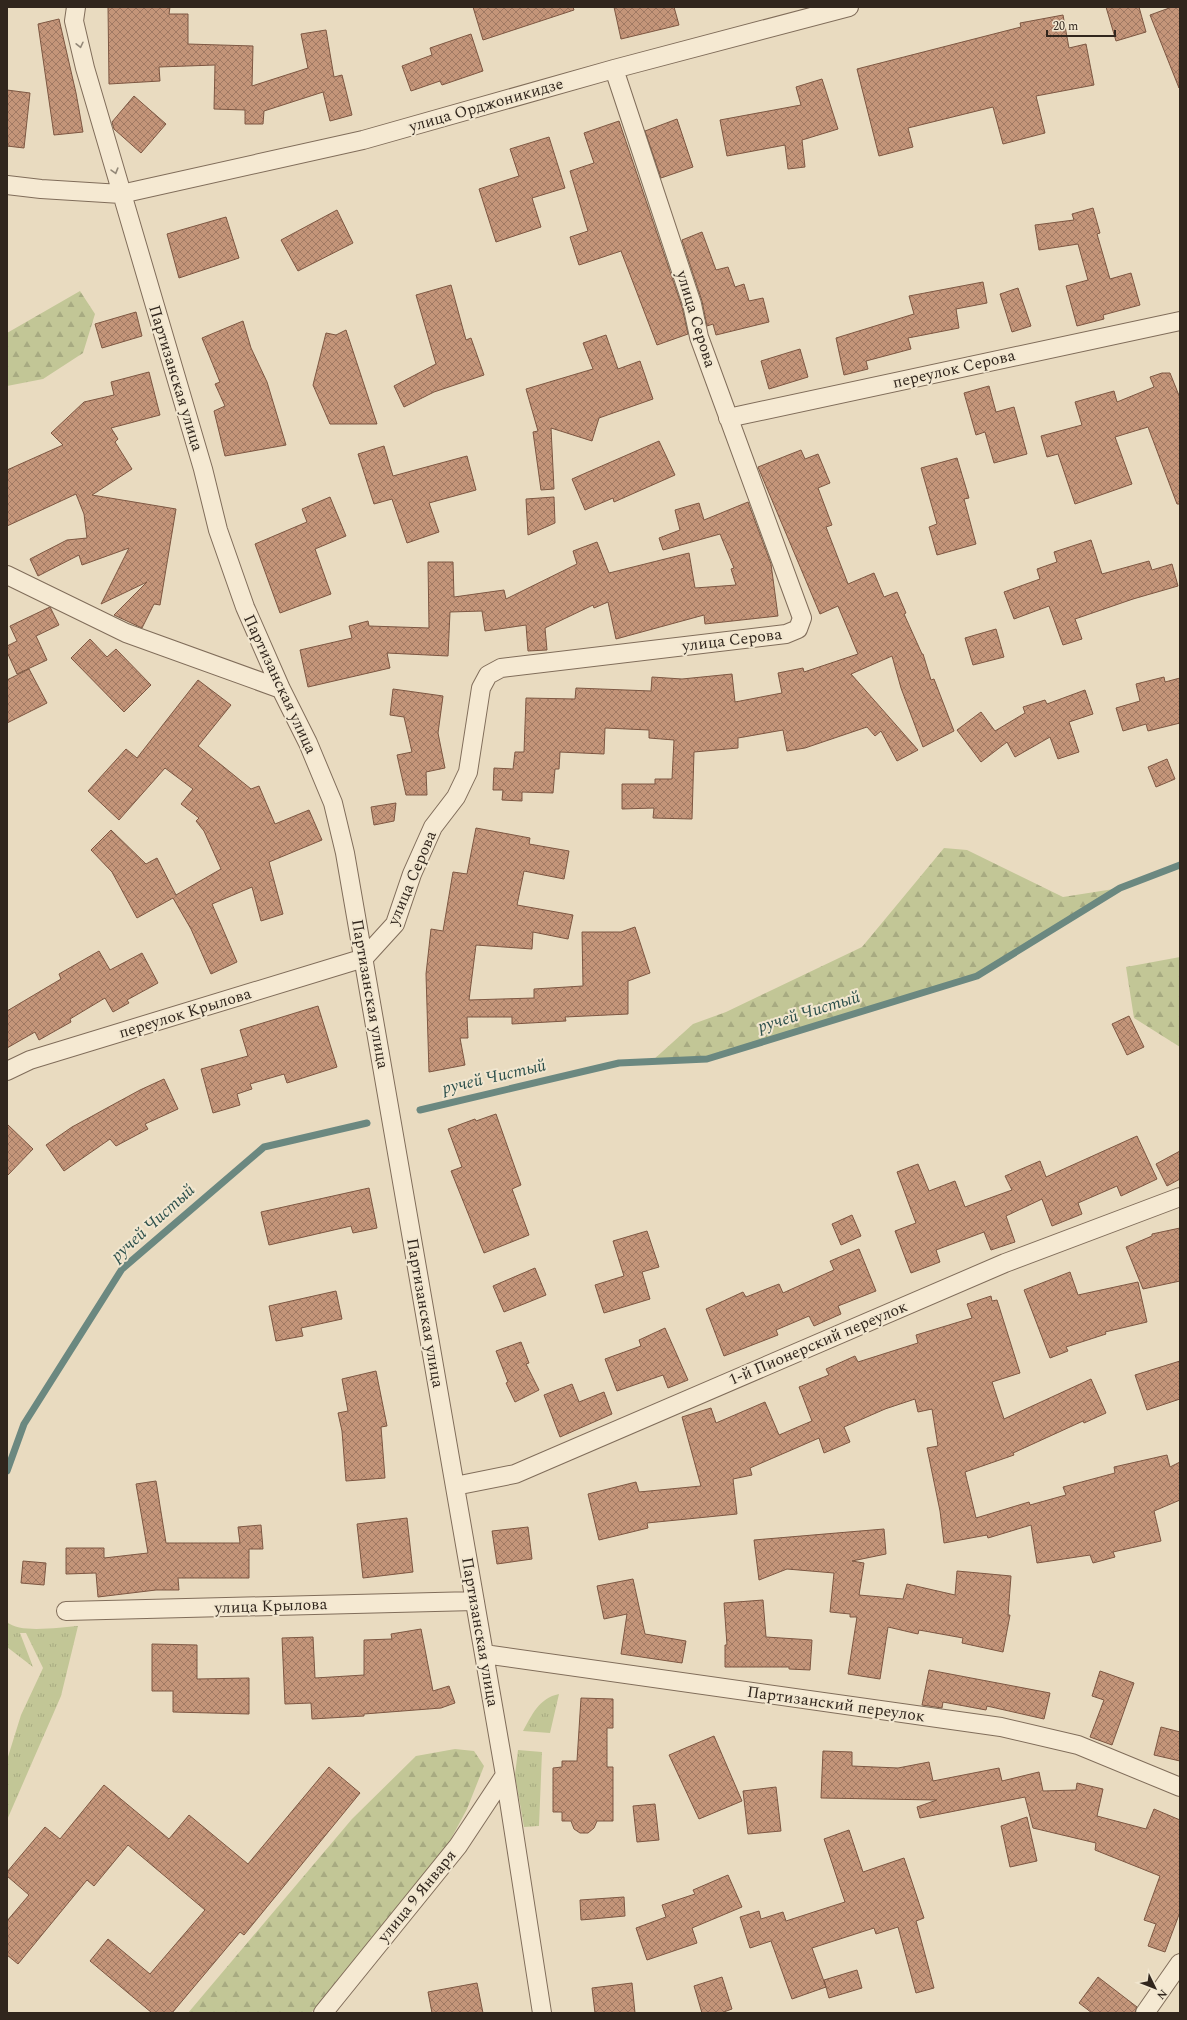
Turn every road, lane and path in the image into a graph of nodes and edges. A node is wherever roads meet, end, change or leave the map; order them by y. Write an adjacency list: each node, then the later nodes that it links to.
1 (76, 7): 5 (street, Партизанская улица, one-way to 5)
2 (849, 7): 3 (street, улица Орджоникидзе)
3 (614, 69): 5 (street, улица Орджоникидзе); 7 (street, улица Серова)
4 (7, 185): 5 (street, улица Орджоникидзе)
5 (121, 194): 9 (street, Партизанская улица)
6 (1180, 321): 7 (street, переулок Серова)
7 (728, 418): 10 (street, улица Серова)
8 (7, 575): 9 (street)
9 (281, 690): 10 (street, Партизанская улица)
10 (364, 958): 11 (street, переулок Крылова); 13 (street, Партизанская улица)
11 (7, 1071)
12 (1180, 1197): 13 (street, 1-й Пионерский переулок)
13 (455, 1486): 14 (street, Партизанская улица)
14 (475, 1601): 15 (street, улица Крылова); 16 (street, Партизанская улица)
15 (66, 1611)
16 (484, 1654): 17 (street, Партизанская улица); 18 (street, Партизанский переулок)
17 (505, 1775): 20 (street, улица 9 Января); 21 (street, Партизанская улица)
18 (1180, 1787)
19 (1180, 1964): 22 (street)
20 (323, 2013)
21 (542, 2013)
22 (1145, 2013)

